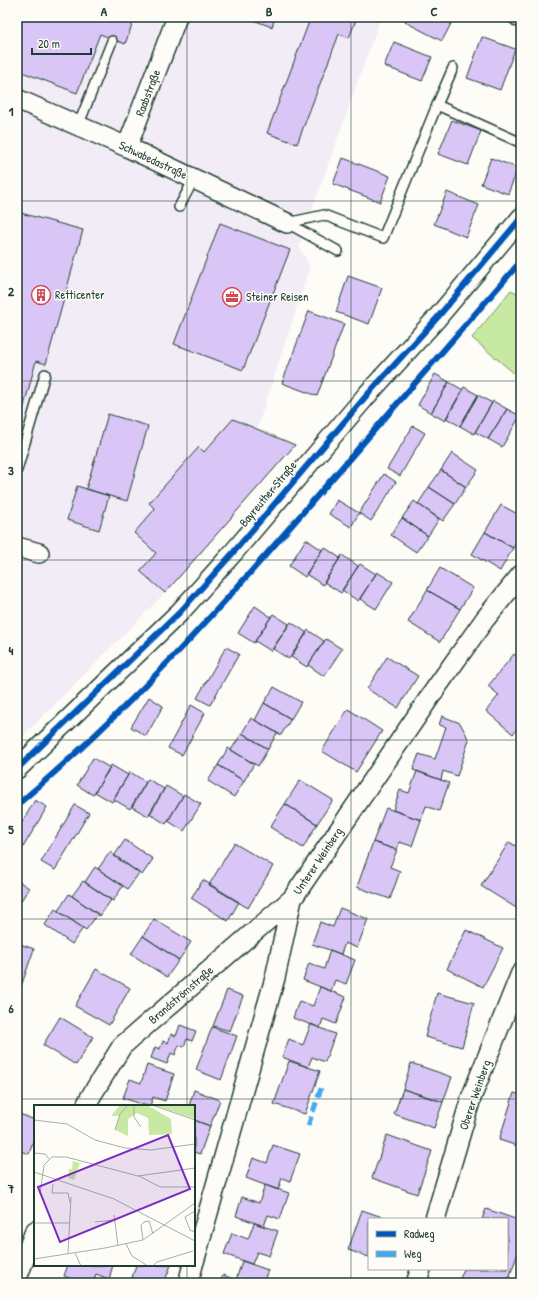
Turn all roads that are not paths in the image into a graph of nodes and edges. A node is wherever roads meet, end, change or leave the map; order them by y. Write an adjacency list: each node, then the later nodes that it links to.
1 (177, 17): 8 (street, Raabstraße)
2 (112, 41): 6 (lane)
3 (452, 68): 5 (lane)
4 (17, 99): 6 (street, Schwabedastraße)
5 (438, 105): 7 (lane); 12 (lane)
6 (78, 126): 8 (street, Schwabedastraße)
7 (517, 141)
8 (127, 147): 9 (street, Schwabedastraße)
9 (194, 179): 10 (lane); 12 (street, Schwabedastraße)
10 (180, 207)
11 (521, 218): 19 (street, Bayreuther Straße)
12 (287, 223): 13 (lane, Schwabedastraße)
13 (338, 251)
14 (45, 374): 15 (lane)
15 (17, 470)
16 (17, 547): 17 (street)
17 (39, 553)
18 (521, 575): 20 (street, Unterer Weinberg)
19 (17, 769)
20 (292, 899): 22 (street, Brandströmstraße); 25 (street, Unterer Weinberg)
21 (521, 973): 23 (street, Oberer Weinberg)
22 (86, 1105)
23 (435, 1218)
24 (34, 1234): 28 (street)
25 (195, 1260)
26 (193, 1266): 29 (street, Unterer Weinberg)
27 (420, 1270): 30 (street)
28 (17, 1278)
29 (188, 1283)
30 (416, 1283)

